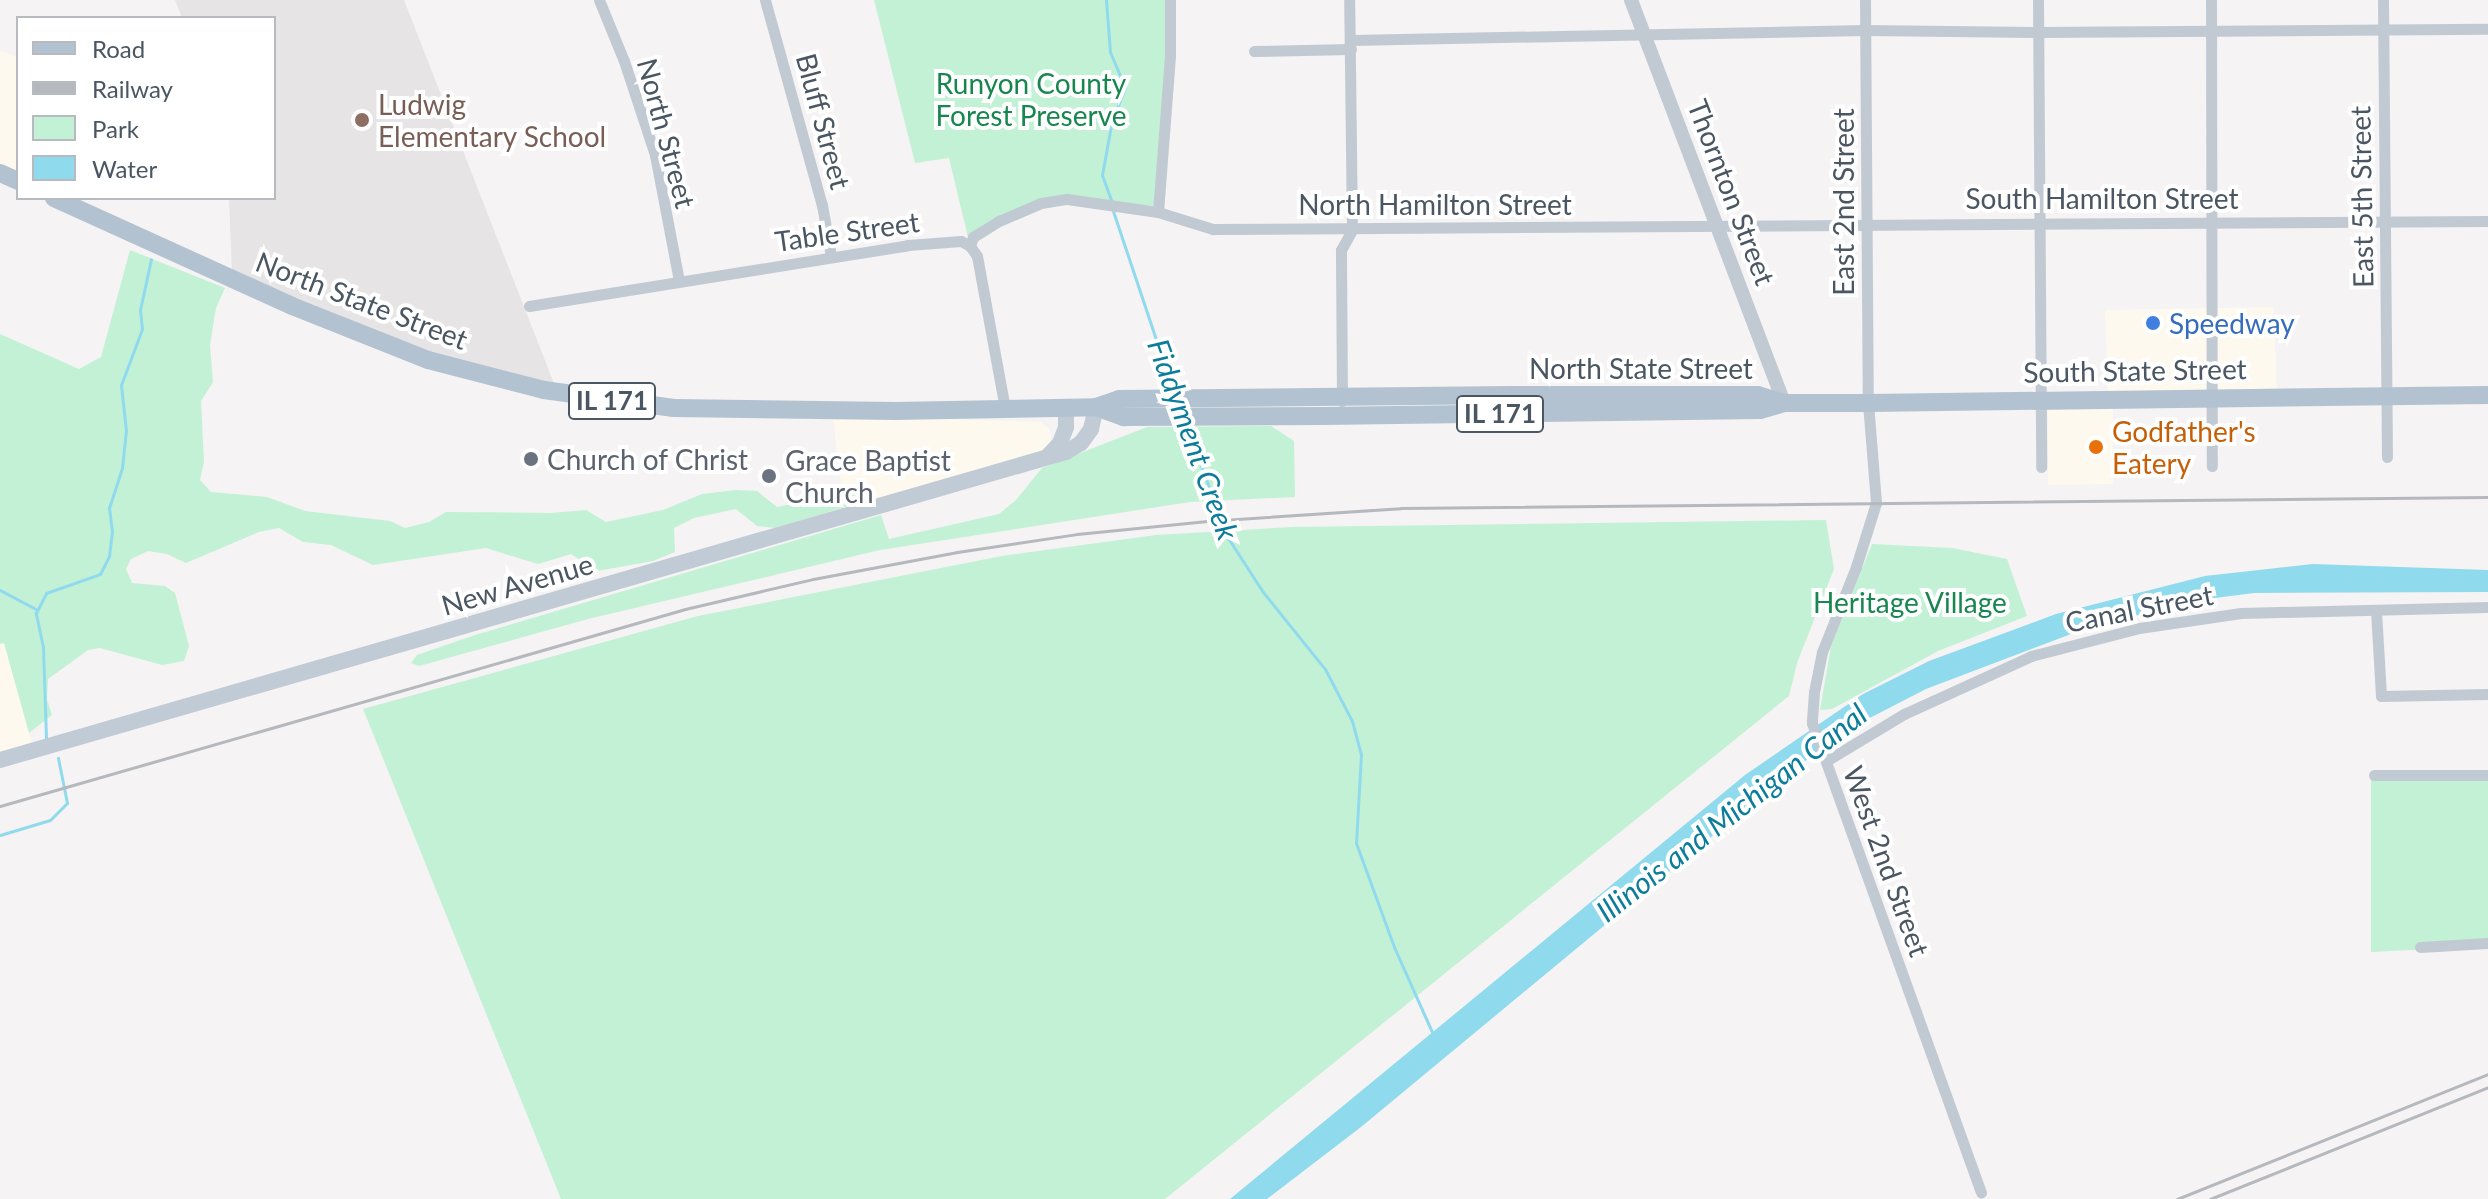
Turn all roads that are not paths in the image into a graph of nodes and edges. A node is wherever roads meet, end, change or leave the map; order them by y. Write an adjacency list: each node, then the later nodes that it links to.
1 (599, 0): 29 (street, North Street)
2 (765, 0): 28 (street, Bluff Street)
3 (1170, 0): 19 (street)
4 (1349, 0): 16 (street)
5 (1631, 0): 15 (street, Thornton Street)
6 (1865, 0): 13 (street, East 2nd Street)
7 (2038, 0): 14 (street)
8 (2211, 0): 11 (street)
9 (2383, 0): 10 (street, East 5th Street)
10 (2383, 28): 11 (street); 12 (street); 21 (street, East 5th Street)
11 (2211, 29): 14 (street); 20 (street)
12 (2488, 29)
13 (1865, 30): 14 (street); 15 (street); 23 (street, East 2nd Street)
14 (2038, 32): 24 (street)
15 (1645, 35): 16 (street); 25 (street, Thornton Street)
16 (1351, 44): 17 (street); 26 (street)
17 (1254, 51)
18 (58, 200): 40 (main road, North State Street / IL 171)
19 (1158, 212): 26 (street, North Hamilton Street); 27 (street)
20 (2213, 221): 21 (street, South Hamilton Street); 24 (street, South Hamilton Street); 33 (street)
21 (2385, 221): 22 (street, South Hamilton Street); 31 (street, East 5th Street)
22 (2488, 221)
23 (1867, 222): 24 (street, South Hamilton Street); 25 (street, South Hamilton Street); 36 (street, East 2nd Street)
24 (2040, 222): 34 (street)
25 (1716, 226): 26 (street, North Hamilton Street); 35 (street, Thornton Street)
26 (1352, 230): 37 (street)
27 (970, 246): 28 (street, Table Street); 40 (street)
28 (831, 256): 29 (street, Table Street)
29 (679, 281): 30 (street, Table Street)
30 (529, 306)
31 (2387, 394): 32 (main road, South State Street / IL 171); 33 (main road, South State Street / IL 171); 42 (street, East 5th Street)
32 (2488, 395)
33 (2212, 397): 34 (main road, South State Street / IL 171); 43 (street)
34 (2043, 398): 36 (main road, South State Street / IL 171); 44 (street)
35 (1784, 403): 36 (main road, South State Street / IL 171); 37 (main road, North State Street / IL 171)
36 (1868, 403): 49 (street, West 2nd Street)
37 (1342, 406): 39 (main road, North State Street / IL 171); 39 (main road, North State Street / IL 171)
38 (1066, 407): 39 (main road, North State Street / IL 171); 40 (main road, North State Street / IL 171); 41 (main road)
39 (1096, 407): 41 (main road, New Avenue)
40 (1005, 409)
41 (1048, 456): 48 (main road, New Avenue)
42 (2387, 457)
43 (2212, 466)
44 (2041, 467)
45 (2488, 607): 46 (street, Canal Street)
46 (2376, 611): 47 (street); 49 (street, Canal Street)
47 (2488, 694)
48 (0, 760)
49 (1826, 761): 54 (street, West 2nd Street)
50 (2374, 775): 51 (street)
51 (2488, 775)
52 (2488, 943): 53 (street)
53 (2420, 947)
54 (1981, 1192)

